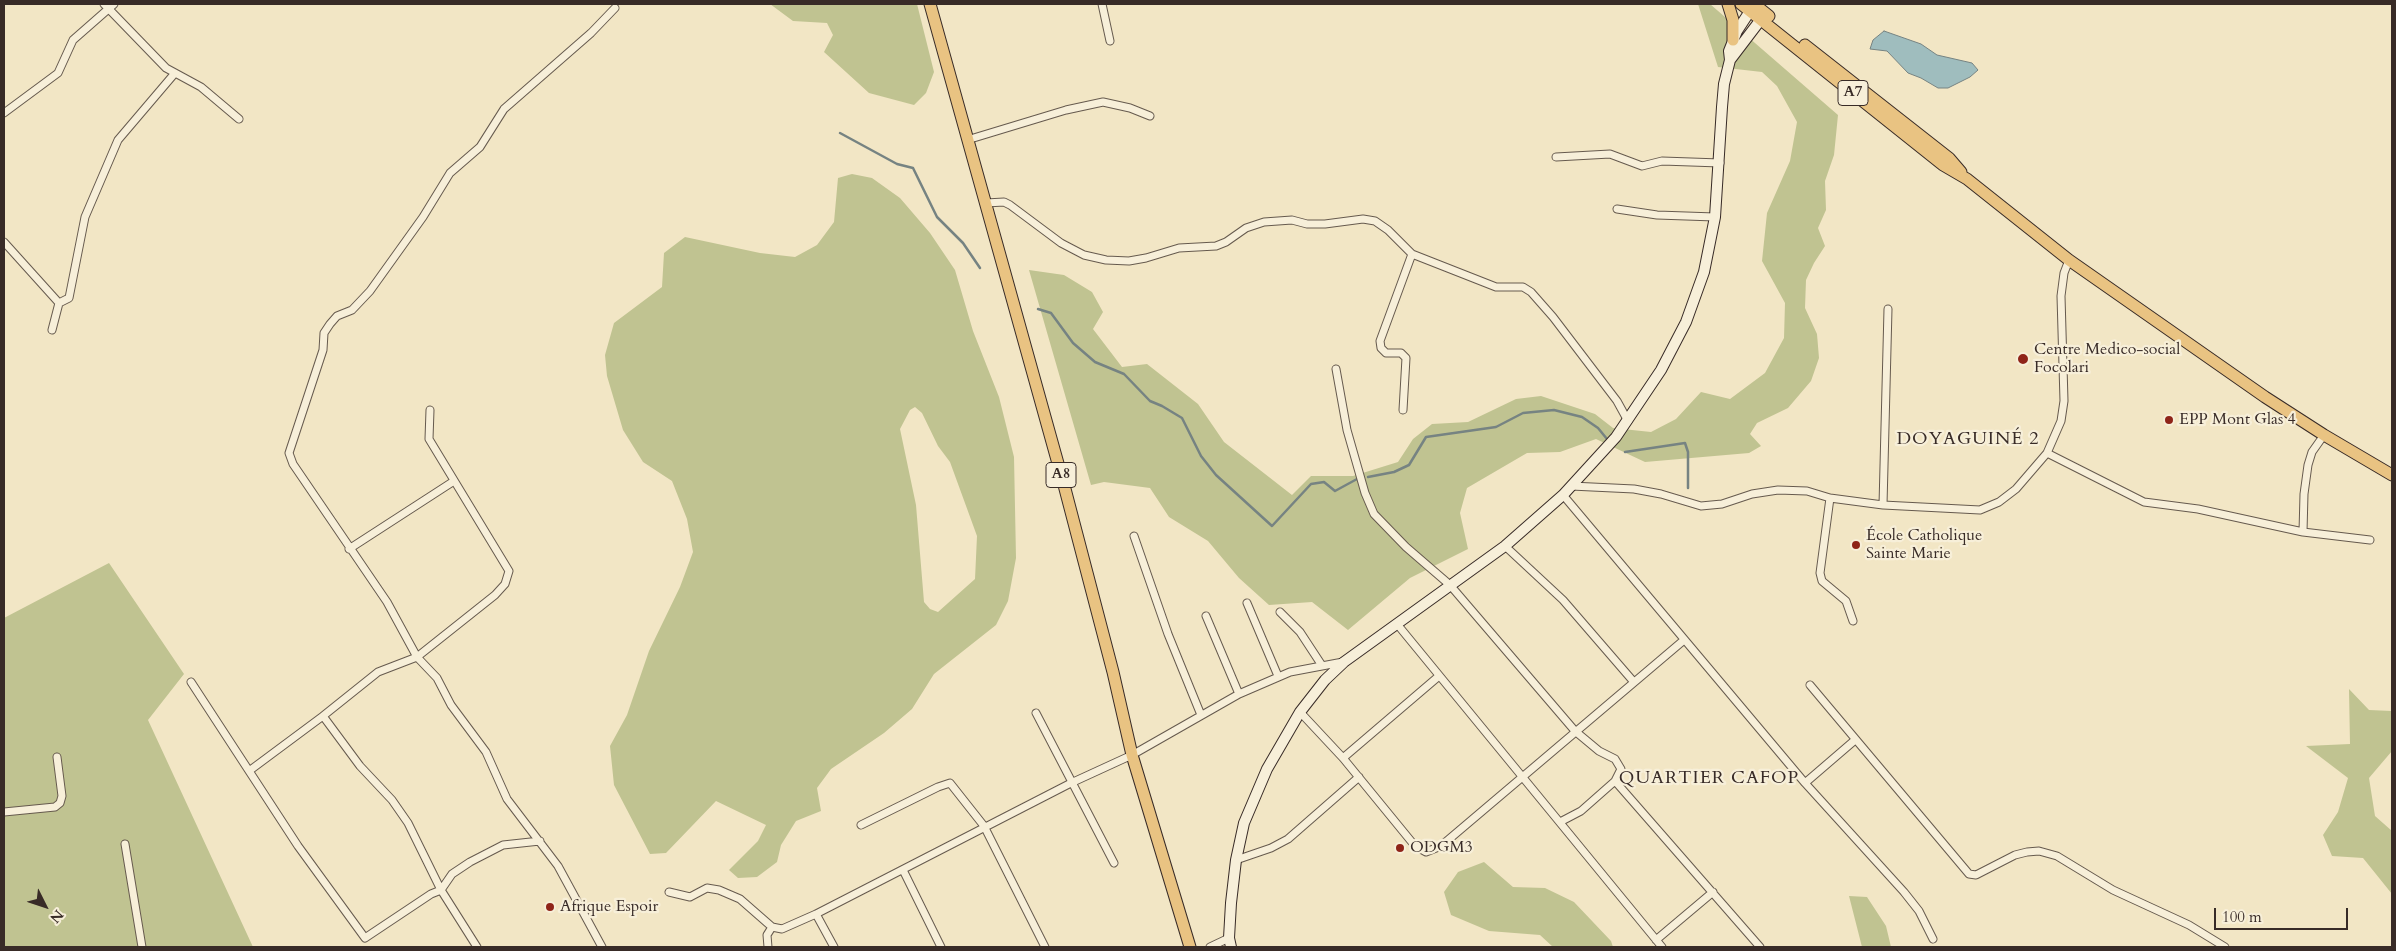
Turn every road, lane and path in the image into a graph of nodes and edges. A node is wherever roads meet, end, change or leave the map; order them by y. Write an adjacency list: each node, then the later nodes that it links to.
1 (114, 4): 5 (street)
2 (930, 4): 16 (main road, A8)
3 (1102, 4): 10 (street)
4 (1728, 4): 9 (main road)
5 (106, 6): 12 (street); 13 (street)
6 (1750, 6): 8 (main road, A7); 9 (street)
7 (615, 8): 44 (street)
8 (1763, 16): 11 (street); 24 (main road, A7)
9 (1732, 40): 11 (street)
10 (1110, 41)
11 (1730, 60): 18 (street)
12 (174, 72): 15 (street); 25 (street)
13 (4, 113)
14 (1150, 116): 16 (street)
15 (239, 119)
16 (967, 140): 19 (main road, A8)
17 (1556, 156): 18 (street)
18 (1720, 163): 21 (street)
19 (986, 204): 23 (street); 67 (main road, A8)
20 (1617, 209): 21 (street)
21 (1715, 217): 31 (street)
22 (4, 242): 25 (street)
23 (1412, 254): 30 (street); 31 (street)
24 (2068, 260): 32 (main road, A7); 33 (street)
25 (59, 303): 27 (street)
26 (1888, 309): 39 (street)
27 (52, 330)
28 (1336, 369): 45 (street)
29 (430, 410): 35 (street)
30 (1403, 410)
31 (1628, 421): 36 (street)
32 (2324, 435): 34 (main road, A7); 40 (street)
33 (2047, 453): 39 (street); 40 (street)
34 (2392, 475)
35 (454, 480): 44 (street); 52 (street)
36 (1571, 486): 37 (street); 38 (street)
37 (1563, 495): 43 (street); 51 (street)
38 (1830, 498): 39 (street); 49 (street)
39 (1882, 505)
40 (2303, 532): 42 (street)
41 (1134, 536): 63 (street)
42 (2370, 540)
43 (1505, 546): 45 (street); 57 (street)
44 (349, 549): 52 (street)
45 (1450, 585): 50 (street); 65 (street)
46 (1247, 603): 55 (street)
47 (1280, 612): 54 (street)
48 (1206, 616): 60 (street)
49 (1853, 621)
50 (1397, 624): 53 (street); 56 (street)
51 (1684, 640): 57 (street); 75 (street)
52 (417, 657): 64 (street); 80 (street)
53 (1344, 662): 54 (street); 61 (street)
54 (1321, 664): 55 (street)
55 (1278, 676): 60 (street)
56 (1438, 676): 69 (street); 71 (street)
57 (1633, 681): 65 (street)
58 (191, 682): 70 (street)
59 (1810, 686): 66 (street)
60 (1239, 694): 63 (street)
61 (1300, 712): 69 (street); 82 (street)
62 (1036, 713): 74 (street)
63 (1202, 715): 67 (street)
64 (323, 716): 70 (street); 85 (street)
65 (1575, 731): 71 (street); 73 (street)
66 (1855, 740): 75 (street); 104 (street)
67 (1132, 755): 74 (street); 100 (main road, A8)
68 (57, 757): 76 (street)
69 (1343, 758): 72 (street)
70 (249, 771): 85 (street)
71 (1521, 776): 72 (street); 77 (street)
72 (1359, 777): 82 (street)
73 (1615, 781): 77 (street); 87 (street)
74 (1071, 783): 79 (street); 83 (street)
75 (1805, 783): 90 (street)
76 (4, 812)
77 (1560, 822): 91 (street)
78 (861, 825): 79 (street)
79 (984, 826): 84 (street); 99 (street)
80 (540, 841): 85 (street); 95 (street)
81 (126, 844): 93 (street)
82 (1236, 860): 92 (street)
83 (1114, 863)
84 (903, 870): 88 (street); 98 (street)
85 (441, 890): 94 (street)
86 (669, 892): 89 (street)
87 (1713, 892): 91 (street); 103 (street)
88 (816, 914): 89 (street); 97 (street)
89 (772, 927): 96 (street)
90 (1933, 939)
91 (1656, 940): 102 (street)
92 (1230, 942): 101 (street)
93 (142, 947)
94 (477, 947)
95 (602, 947)
96 (768, 947)
97 (834, 947)
98 (941, 947)
99 (1045, 947)
100 (1190, 947)
101 (1210, 947)
102 (1662, 947)
103 (1760, 947)
104 (2225, 947)

